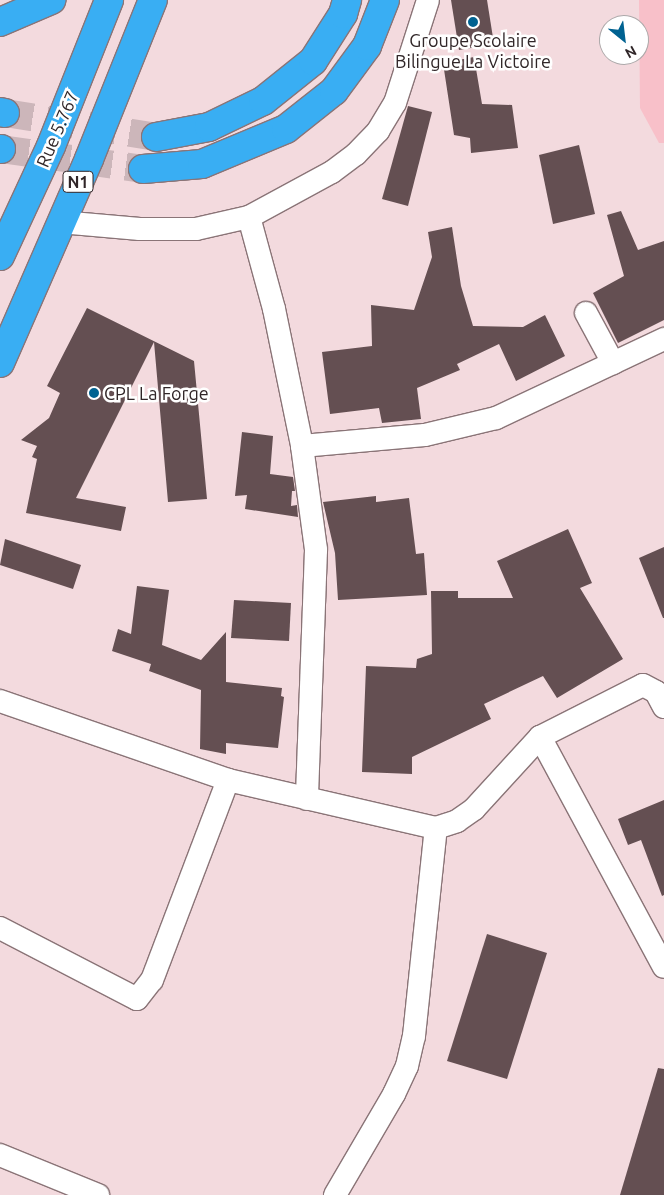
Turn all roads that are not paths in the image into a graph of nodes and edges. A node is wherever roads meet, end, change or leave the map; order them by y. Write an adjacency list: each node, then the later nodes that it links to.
1 (51, 0): 7 (highway)
2 (109, 0): 12 (highway, Rue 5.767 / N1)
3 (153, 0): 11 (highway, N1)
4 (347, 0): 8 (highway)
5 (385, 0): 9 (highway)
6 (428, 0): 10 (street)
7 (0, 22)
8 (156, 137)
9 (143, 169)
10 (249, 217): 11 (street); 17 (street)
11 (60, 222): 15 (highway, N1)
12 (0, 256)
13 (586, 313): 16 (street)
14 (664, 339): 16 (street)
15 (0, 363)
16 (613, 363): 17 (street)
17 (302, 446): 22 (street)
18 (0, 701): 21 (street)
19 (664, 707): 20 (street)
20 (540, 737): 23 (street); 25 (street)
21 (228, 780): 22 (street); 24 (street)
22 (307, 799): 23 (street)
23 (436, 828): 29 (street)
24 (0, 928)
25 (664, 967)
26 (0, 1155): 27 (street)
27 (73, 1191): 28 (street)
28 (98, 1195)
29 (335, 1195)

